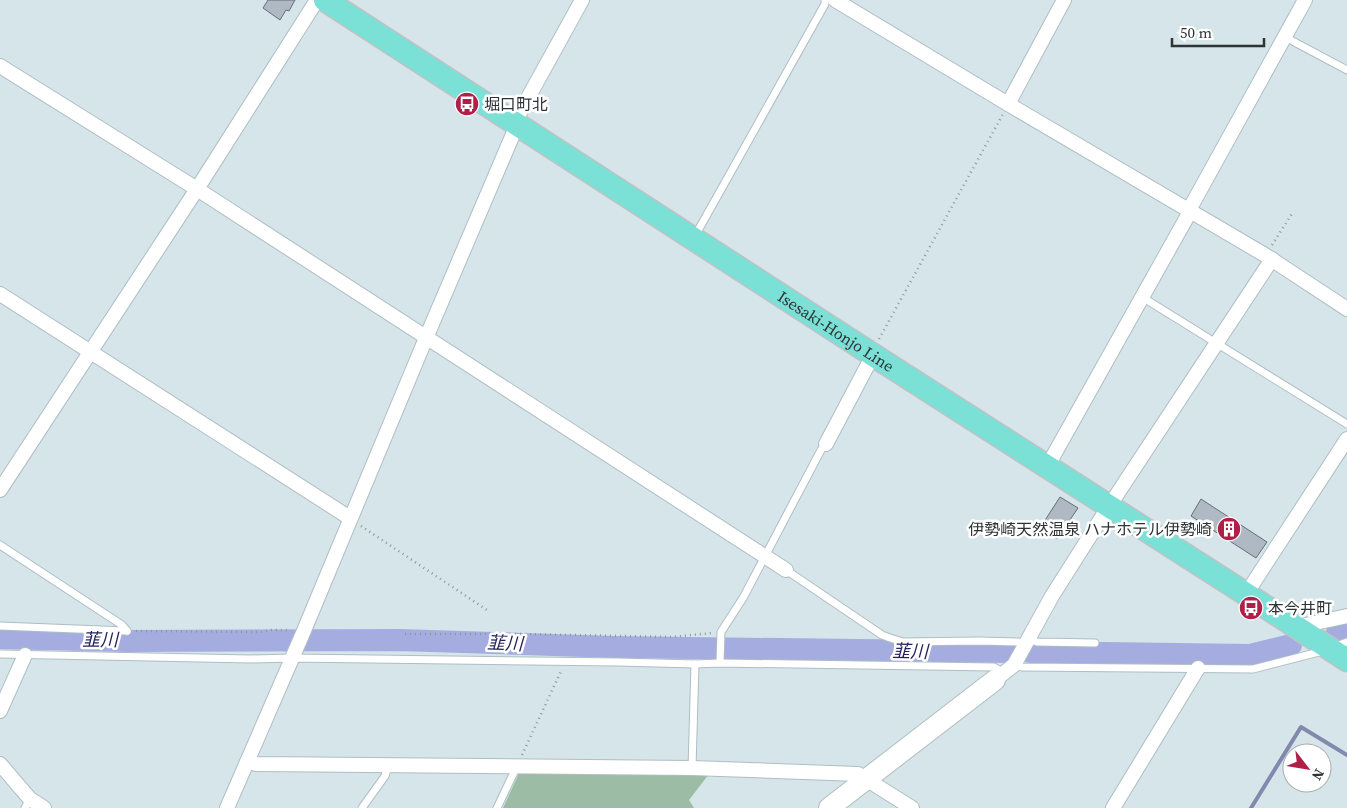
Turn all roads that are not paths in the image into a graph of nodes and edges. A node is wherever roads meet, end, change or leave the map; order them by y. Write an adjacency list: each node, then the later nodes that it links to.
1 (582, 0): 11 (street)
2 (826, 0): 14 (lane)
3 (835, 0): 10 (street)
4 (1064, 0): 10 (street)
5 (1304, 0): 7 (street)
6 (330, 2): 11 (main road, Isesaki-Honjo Line); 12 (street)
7 (1285, 37): 9 (lane); 13 (street)
8 (0, 66): 12 (street)
9 (1347, 70)
10 (1008, 104): 13 (street)
11 (517, 125): 14 (main road, Isesaki-Honjo Line); 19 (street)
12 (197, 189): 19 (street); 21 (street)
13 (1189, 210): 15 (street); 17 (street)
14 (694, 239): 22 (main road, Isesaki-Honjo Line)
15 (1269, 257): 18 (street); 20 (street)
16 (0, 294): 21 (street)
17 (1142, 297): 20 (lane); 26 (street)
18 (1346, 307)
19 (426, 338): 29 (street); 31 (street)
20 (1217, 344): 23 (lane); 28 (street)
21 (90, 353): 27 (street); 29 (street)
22 (873, 355): 24 (street); 26 (main road, Isesaki-Honjo Line)
23 (1347, 424)
24 (826, 444): 31 (lane)
25 (1345, 446): 33 (street)
26 (1047, 467): 28 (main road, Isesaki-Honjo Line)
27 (0, 490)
28 (1109, 507): 33 (main road, Isesaki-Honjo Line); 37 (street)
29 (350, 518): 42 (street)
30 (0, 545): 35 (lane)
31 (765, 557): 32 (street); 43 (lane)
32 (786, 570): 37 (lane)
33 (1246, 594): 36 (main road, Isesaki-Honjo Line)
34 (1347, 616): 36 (street)
35 (0, 626)
36 (1296, 627): 39 (main road, Isesaki-Honjo Line)
37 (1027, 641): 38 (lane); 46 (street)
38 (1095, 643)
39 (1341, 650): 45 (lane)
40 (0, 654): 41 (lane)
41 (25, 655): 42 (lane); 47 (street)
42 (292, 656): 44 (lane); 48 (street)
43 (720, 661): 44 (lane); 46 (lane)
44 (695, 664): 52 (lane)
45 (1198, 668): 46 (lane); 61 (street)
46 (1004, 673): 53 (street)
47 (0, 711)
48 (247, 762): 50 (street); 56 (street)
49 (0, 764): 54 (street)
50 (388, 766): 51 (street); 57 (lane)
51 (517, 766): 52 (street); 58 (lane)
52 (692, 768): 53 (street)
53 (865, 779): 59 (street); 60 (street)
54 (27, 803): 55 (street)
55 (44, 808)
56 (227, 808)
57 (362, 808)
58 (497, 808)
59 (828, 808)
60 (912, 808)
61 (1113, 808)

